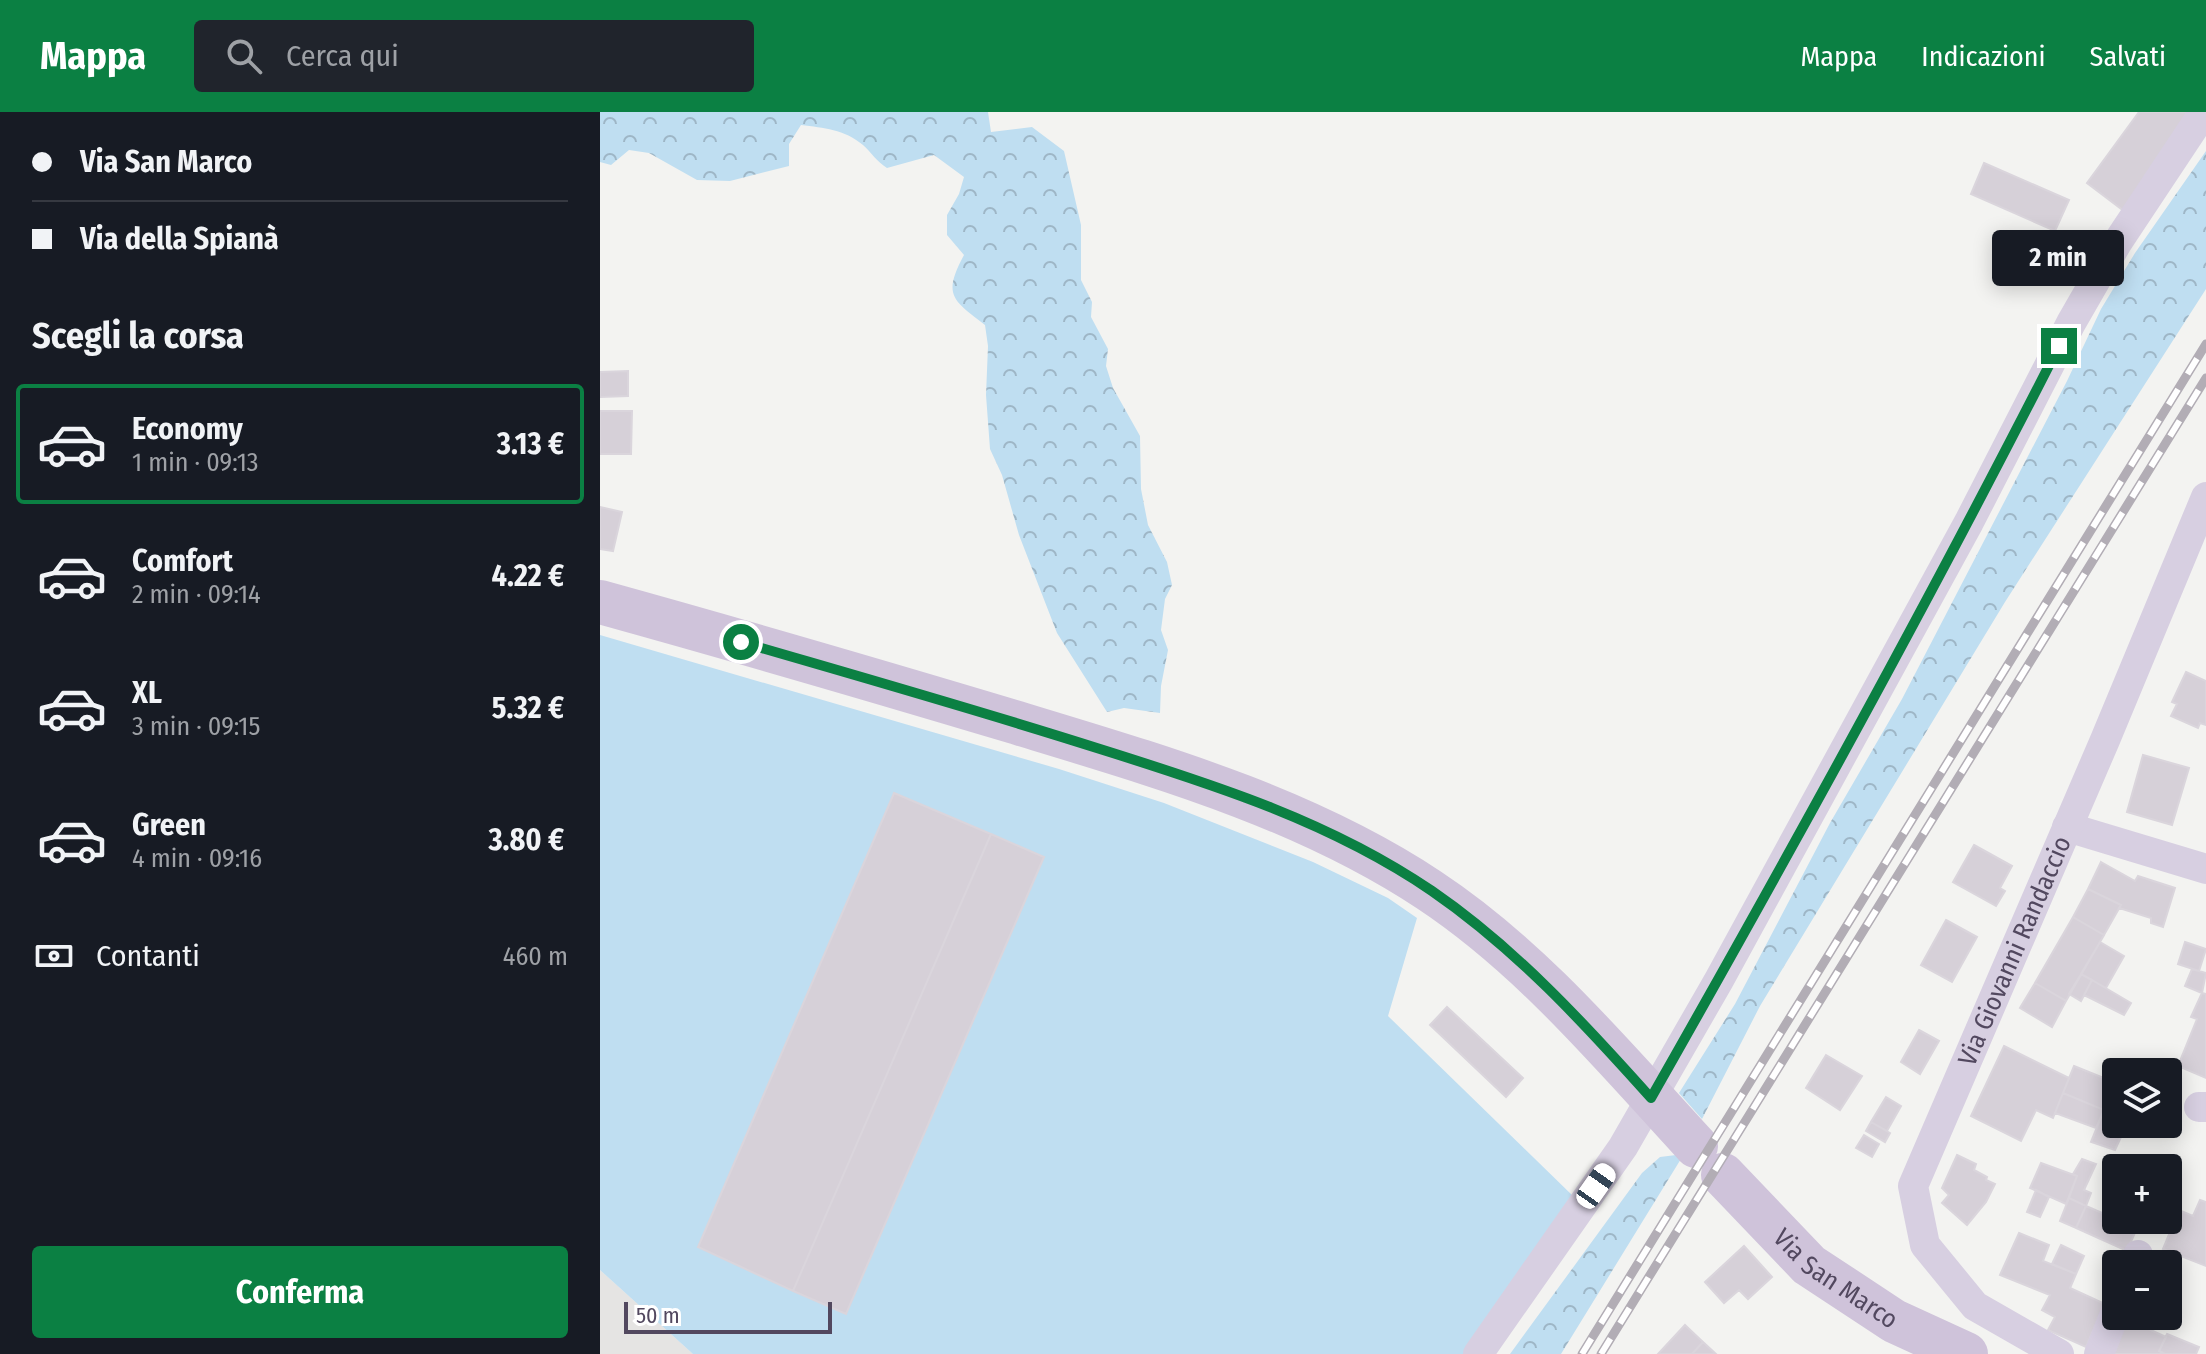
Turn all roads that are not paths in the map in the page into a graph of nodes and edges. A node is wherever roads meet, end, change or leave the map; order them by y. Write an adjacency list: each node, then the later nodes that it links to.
1 (2204, 112): 6 (street)
2 (2206, 497): 4 (street, Via Giovanni Randaccio)
3 (600, 602): 6 (main road, Via San Marco)
4 (2067, 827): 5 (street); 10 (street, Via Giovanni Randaccio)
5 (2206, 869)
6 (1651, 1098): 8 (street); 9 (main road, Via San Marco)
7 (2108, 1330): 11 (street)
8 (1478, 1354)
9 (1966, 1354)
10 (2059, 1354)
11 (2099, 1354)

